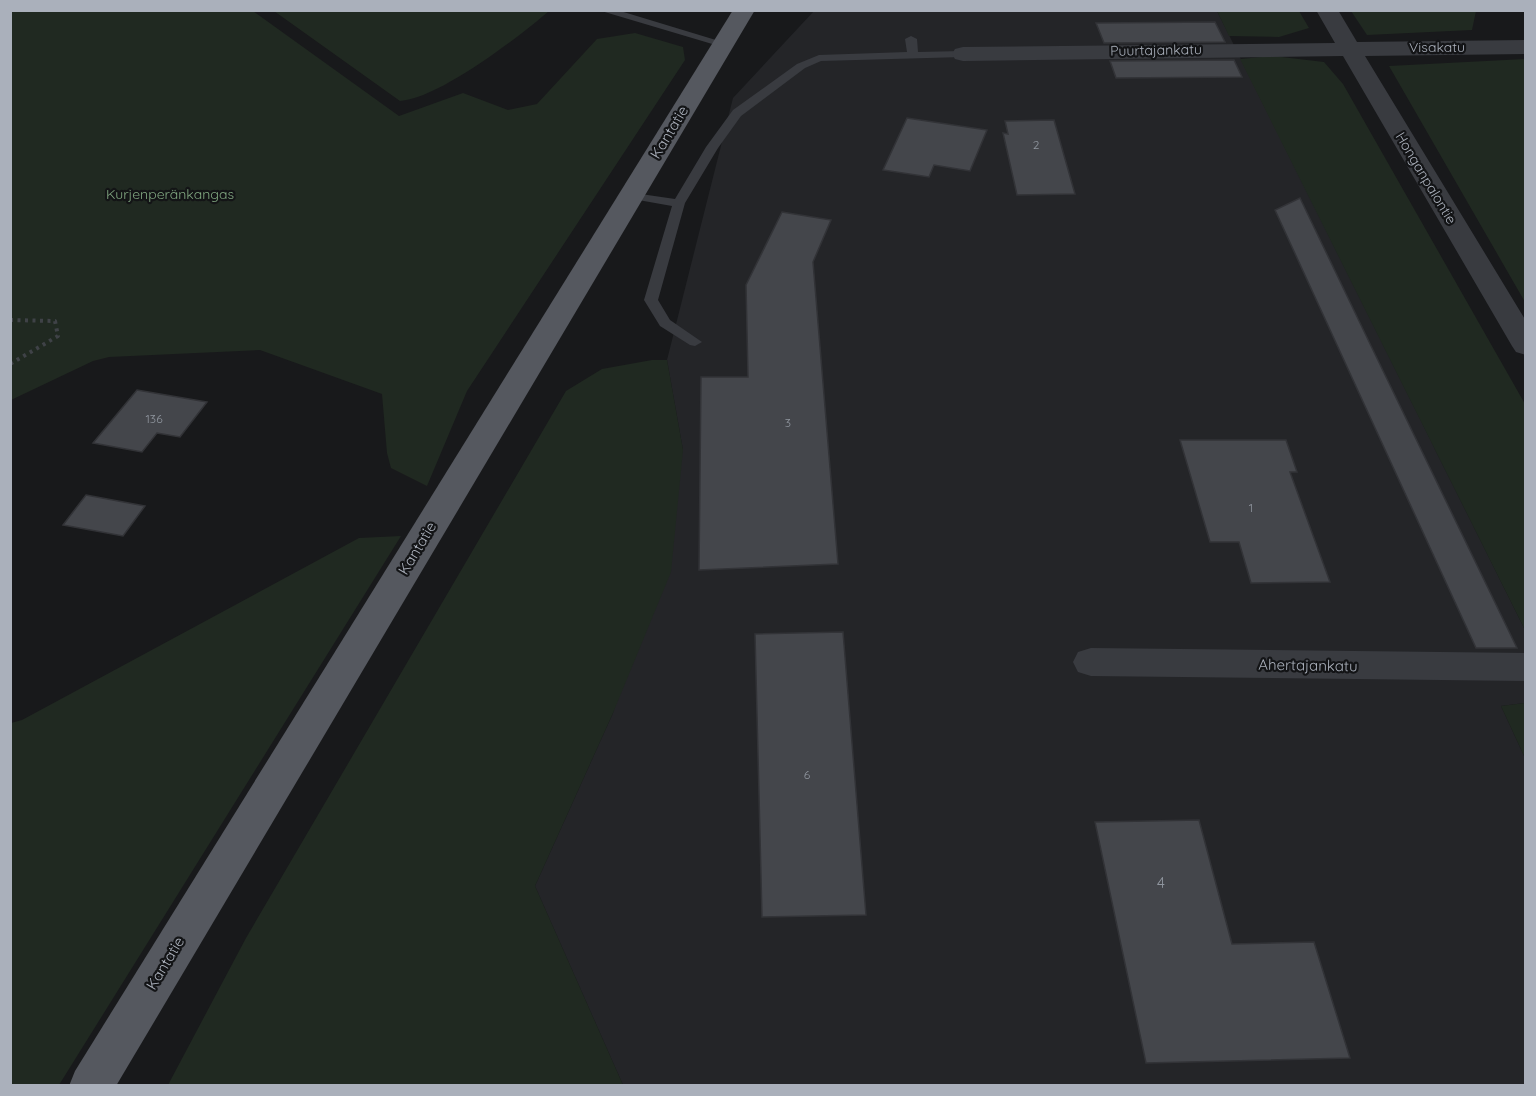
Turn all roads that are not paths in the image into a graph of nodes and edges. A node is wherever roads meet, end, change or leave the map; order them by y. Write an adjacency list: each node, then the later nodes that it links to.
1 (603, 10): 5 (lane)
2 (744, 10): 5 (main road, Kantatie)
3 (1327, 10): 7 (street, Honganpalontie)
4 (911, 39): 9 (lane)
5 (723, 44): 10 (main road, Kantatie)
6 (1526, 47): 7 (street, Visakatu)
7 (1349, 48): 8 (street, Puurtajankatu); 13 (street, Honganpalontie)
8 (963, 54): 9 (lane)
9 (913, 55): 11 (lane)
10 (632, 195): 11 (lane); 16 (main road, Kantatie)
11 (679, 203): 12 (lane)
12 (695, 342)
13 (1526, 346)
14 (1091, 662): 15 (street, Ahertajankatu)
15 (1526, 668)
16 (91, 1086)

